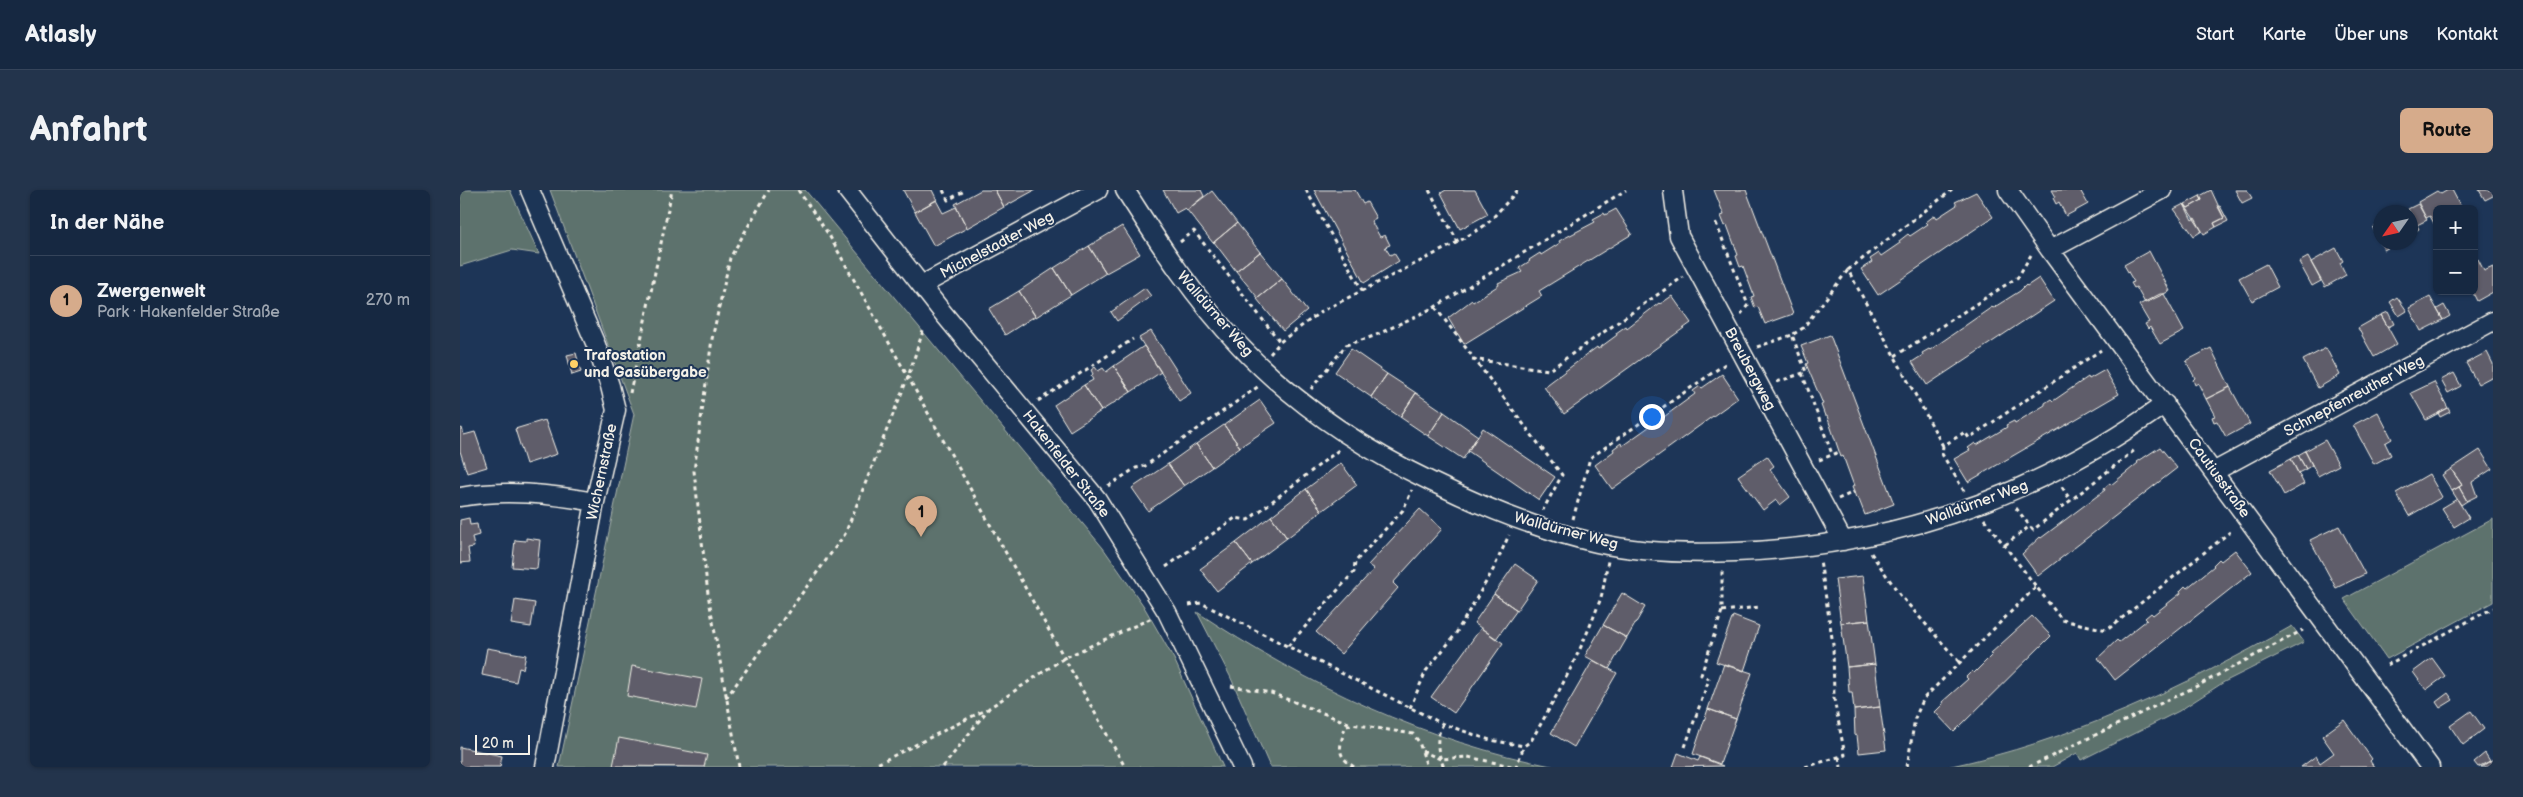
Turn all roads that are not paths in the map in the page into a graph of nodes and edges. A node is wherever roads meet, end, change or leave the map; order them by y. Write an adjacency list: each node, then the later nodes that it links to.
1 (530, 190): 14 (street, Wichernstraße)
2 (847, 190): 9 (street, Hakenfelder Straße)
3 (1098, 190): 9 (street, Michelstadter Weg)
4 (1126, 190): 15 (street, Walldürner Weg)
5 (2008, 190): 8 (street, Cautiusstraße)
6 (2162, 190): 8 (street)
7 (1674, 191): 15 (street, Breubergweg)
8 (2050, 250): 11 (street, Cautiusstraße)
9 (922, 285): 17 (street, Hakenfelder Straße)
10 (2493, 321): 12 (street, Schnepfenreuther Weg)
11 (2165, 404): 12 (street, Cautiusstraße); 15 (street, Walldürner Weg)
12 (2215, 471): 18 (street, Cautiusstraße)
13 (460, 497): 14 (street)
14 (595, 502): 16 (street, Wichernstraße)
15 (1843, 541)
16 (545, 767)
17 (1242, 767)
18 (2430, 767)

